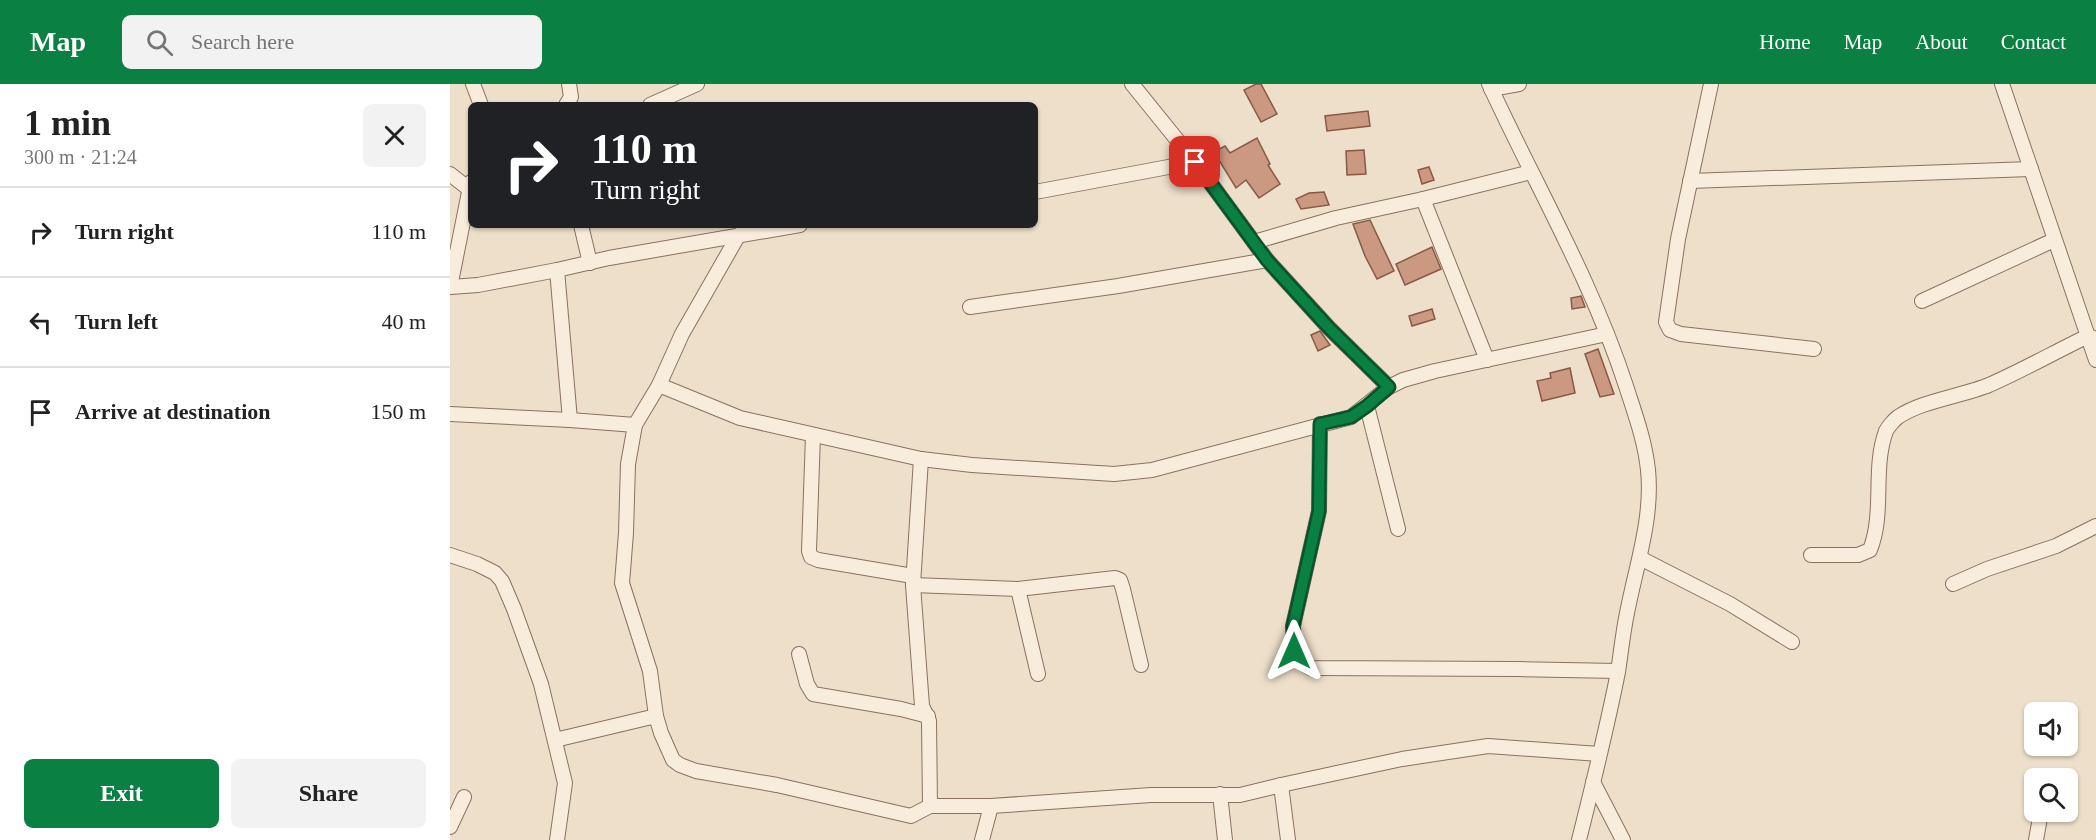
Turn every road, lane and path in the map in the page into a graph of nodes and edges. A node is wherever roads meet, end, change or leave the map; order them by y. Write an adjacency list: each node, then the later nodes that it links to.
1 (473, 84): 9 (street)
2 (569, 84): 10 (street)
3 (697, 84): 11 (street)
4 (1132, 84): 12 (street)
5 (1519, 84): 8 (street)
6 (1711, 84): 16 (street)
7 (2002, 84): 13 (street)
8 (1490, 87): 14 (street)
9 (480, 102)
10 (568, 102)
11 (657, 102)
12 (1195, 162): 18 (street); 26 (street)
13 (2031, 169): 16 (street); 25 (street)
14 (1531, 172): 20 (street); 33 (street)
15 (450, 174): 17 (street)
16 (1690, 181): 35 (street)
17 (468, 184)
18 (1038, 191)
19 (468, 195): 30 (street)
20 (1423, 199): 26 (street); 36 (street)
21 (582, 228): 28 (street)
22 (747, 228): 24 (street)
23 (783, 228): 24 (street)
24 (738, 236): 28 (street); 38 (street)
25 (2054, 240): 31 (street); 34 (street)
26 (1254, 242): 27 (street)
27 (1267, 260): 32 (street); 39 (street)
28 (590, 263): 29 (street)
29 (557, 270): 30 (street); 42 (street)
30 (450, 287)
31 (1922, 301)
32 (970, 307)
33 (1607, 334): 36 (street); 51 (street)
34 (2092, 338): 37 (street); 50 (street)
35 (1814, 349)
36 (1487, 360): 39 (street)
37 (2096, 360)
38 (660, 385): 44 (street); 45 (street)
39 (1389, 387): 40 (street)
40 (1367, 406): 43 (street); 48 (street)
41 (450, 414): 42 (street)
42 (570, 420): 44 (street)
43 (1320, 424): 46 (street); 58 (street)
44 (635, 425): 60 (street)
45 (813, 435): 46 (street); 52 (street)
46 (921, 459): 52 (street)
47 (2096, 526): 53 (street)
48 (1398, 529)
49 (450, 555): 62 (street)
50 (1811, 555)
51 (1640, 558): 55 (street); 58 (street)
52 (913, 580): 54 (street); 61 (street)
53 (1953, 584)
54 (1018, 589): 57 (street); 59 (street)
55 (1792, 642)
56 (799, 654): 61 (street)
57 (1142, 664)
58 (1618, 671): 63 (street)
59 (1038, 674)
60 (656, 716): 62 (street); 68 (street)
61 (928, 716): 68 (street)
62 (555, 740): 72 (street)
63 (1599, 754): 64 (street); 65 (street)
64 (1593, 782): 76 (street); 77 (street)
65 (1281, 785): 66 (street); 75 (street)
66 (1220, 794): 69 (street); 74 (street)
67 (464, 797): 71 (street)
68 (930, 806): 69 (street)
69 (991, 806): 73 (street)
70 (2039, 822): 78 (street)
71 (450, 827)
72 (557, 840)
73 (982, 840)
74 (1225, 840)
75 (1288, 840)
76 (1579, 840)
77 (1623, 840)
78 (2036, 840)

